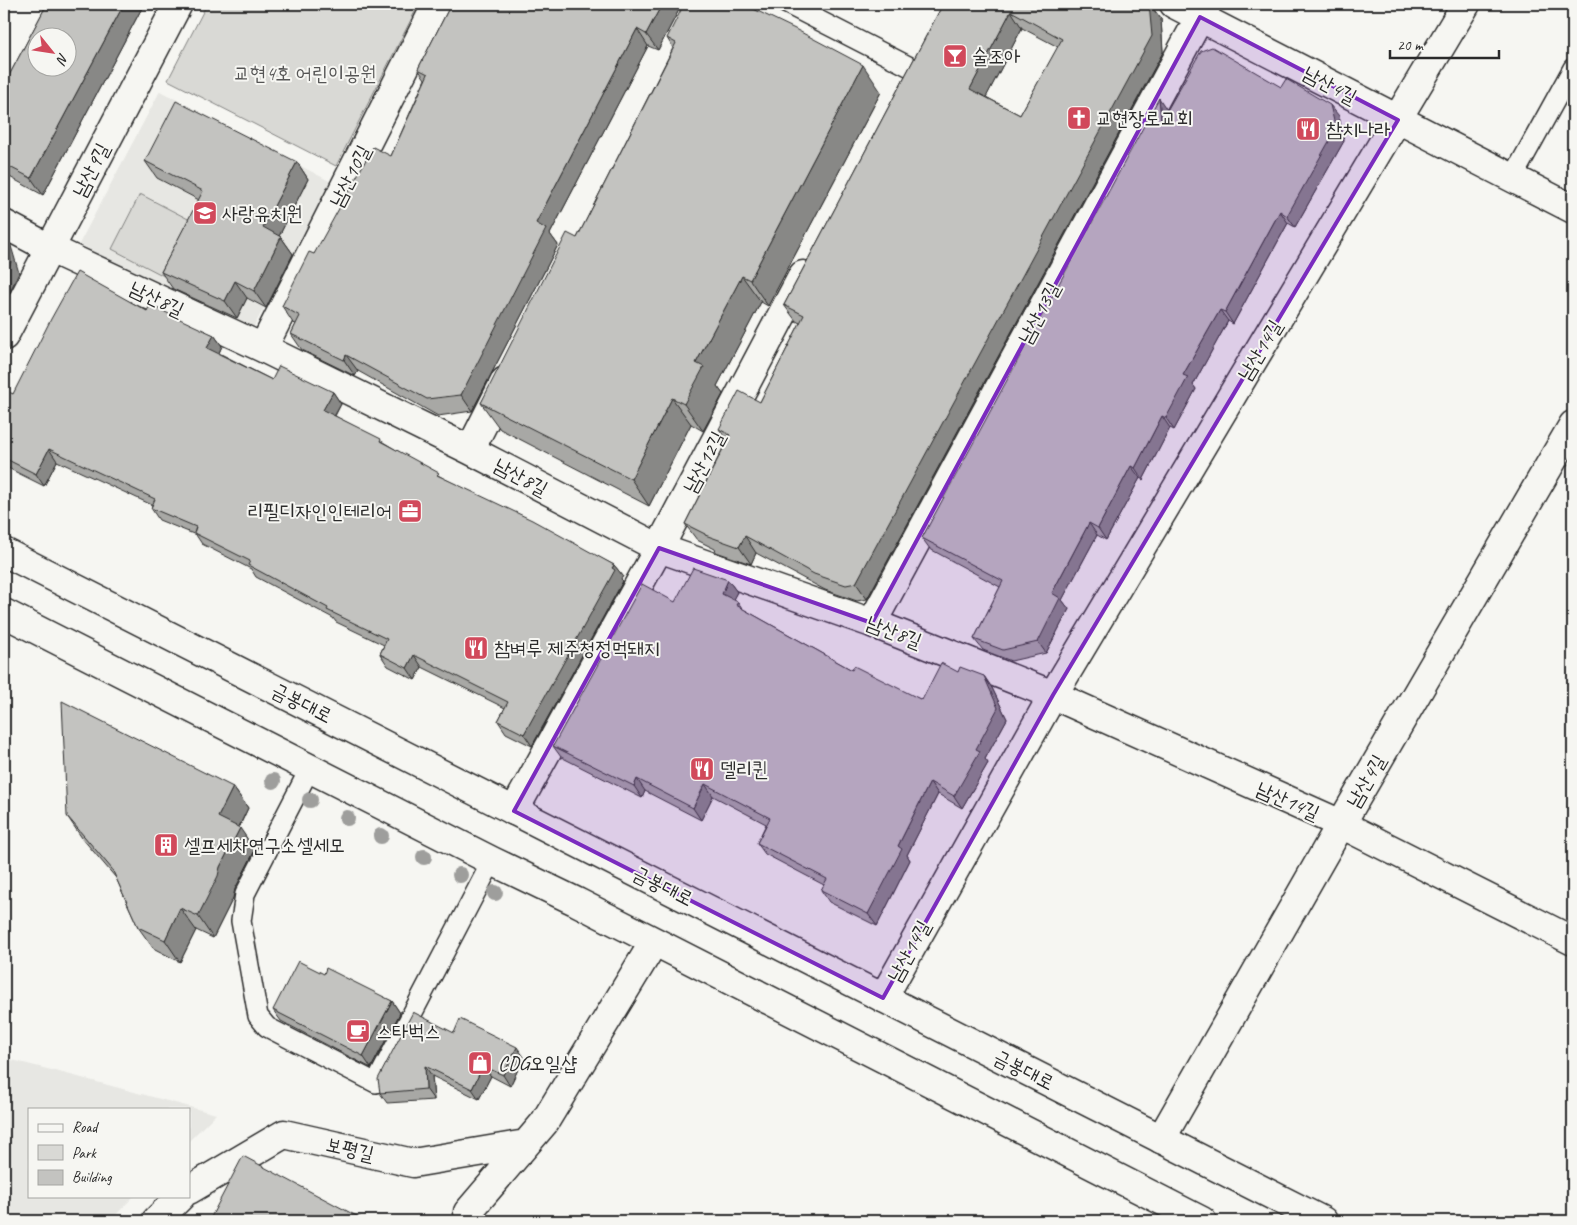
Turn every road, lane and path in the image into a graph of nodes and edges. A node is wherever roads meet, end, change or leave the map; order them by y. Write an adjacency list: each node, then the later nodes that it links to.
1 (178, 4): 15 (street, 남산9길)
2 (437, 4): 18 (street, 남산10길)
3 (787, 4): 8 (lane)
4 (1174, 4): 6 (street, 남산4길)
5 (1466, 4): 11 (street, 남산14길)
6 (1203, 10): 11 (street, 남산4길); 25 (street, 남산13길)
7 (924, 44): 8 (street)
8 (912, 68): 10 (street)
9 (1573, 68): 12 (lane)
10 (898, 94)
11 (1398, 120): 12 (street, 남산4길); 26 (street, 남산14길)
12 (1513, 177): 13 (street, 남산4길)
13 (1573, 209)
14 (4, 224): 15 (street, 남산8길)
15 (50, 249): 17 (street, 남산9길); 18 (street, 남산8길)
16 (816, 251): 22 (street, 남산12길)
17 (4, 336)
18 (263, 348): 21 (street, 남산8길)
19 (515, 362): 21 (street)
20 (1573, 425): 29 (street, 남산4길)
21 (470, 450): 22 (street, 남산8길)
22 (659, 548): 25 (street, 남산8길); 28 (street, 남산12길)
23 (4, 552): 28 (street, 금봉대로)
24 (4, 613): 27 (street)
25 (872, 623): 26 (street, 남산8길)
26 (1052, 695): 29 (street, 남산14길); 33 (street, 남산14길)
27 (310, 768): 30 (street); 30 (lane)
28 (514, 811): 33 (street, 금봉대로)
29 (1341, 824): 31 (street, 남산14길); 34 (street, 남산4길)
30 (492, 861): 32 (street)
31 (1573, 941)
32 (654, 942): 35 (street); 40 (street)
33 (883, 998): 34 (street, 금봉대로)
34 (1161, 1139): 41 (street, 금봉대로)
35 (526, 1144): 36 (street, 보평길); 38 (street)
36 (190, 1189)
37 (180, 1198): 39 (street)
38 (468, 1212)
39 (156, 1221)
40 (1202, 1221)
41 (1323, 1221)

